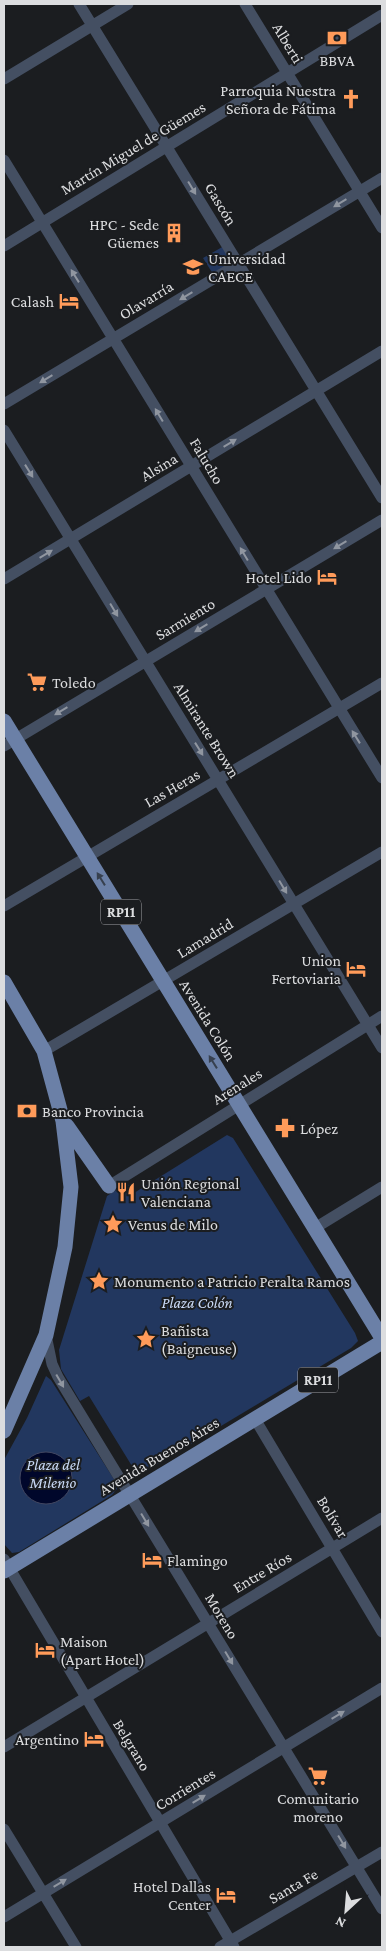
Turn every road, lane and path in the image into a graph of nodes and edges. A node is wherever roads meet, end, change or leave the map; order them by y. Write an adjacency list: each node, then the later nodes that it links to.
1 (80, 4): 5 (street, Gascón)
2 (128, 4): 5 (street)
3 (245, 4): 6 (street, Alberti)
4 (382, 15): 6 (street, Martín Miguel de Güemes)
5 (93, 25): 7 (street); 8 (street, Gascón)
6 (287, 73): 8 (street, Martín Miguel de Güemes); 11 (street, Alberti)
7 (4, 79)
8 (167, 147): 12 (street, Martín Miguel de Güemes); 15 (street, Gascón, one-way to 15)
9 (4, 160): 12 (street, Falucho)
10 (382, 178): 11 (street, Olavarría)
11 (360, 192): 13 (street, Alberti); 15 (street, Olavarría, one-way to 15)
12 (42, 223): 14 (street, Martín Miguel de Güemes); 16 (street, Falucho, one-way to 12)
13 (382, 228)
14 (4, 246)
15 (239, 264): 16 (street, Olavarría, one-way to 16); 18 (street, Gascón)
16 (113, 339): 19 (street, Olavarría, one-way to 19); 21 (street, Falucho, one-way to 16)
17 (382, 350): 18 (street, Alsina)
18 (316, 391): 21 (street, Alsina, one-way to 18); 22 (street, Gascón)
19 (4, 404)
20 (4, 430): 24 (street, Almirante Brown, one-way to 24)
21 (191, 467): 24 (street, Alsina); 26 (street, Falucho, one-way to 21)
22 (382, 498)
23 (382, 520): 26 (street, Sarmiento, one-way to 26)
24 (71, 539): 25 (street, Alsina, one-way to 24); 27 (street, Almirante Brown, one-way to 27)
25 (4, 579)
26 (266, 589): 27 (street, Sarmiento, one-way to 27); 29 (street, Falucho)
27 (145, 661): 31 (street, Sarmiento, one-way to 31); 33 (street, Almirante Brown, one-way to 33)
28 (382, 683): 29 (street, Las Heras)
29 (339, 710): 32 (street, Falucho, one-way to 29); 33 (street, Las Heras)
30 (4, 720): 31 (main road, Avenida Colón / RP11)
31 (9, 742): 35 (main road, Avenida Colón / RP11)
32 (382, 778)
33 (218, 780): 35 (street, Las Heras); 36 (street, Almirante Brown, one-way to 36)
34 (382, 852): 36 (street, Lamadrid)
35 (87, 856): 37 (street, Las Heras); 38 (main road, Avenida Colón / RP11, one-way to 35)
36 (293, 904): 38 (street, Lamadrid); 41 (street, Almirante Brown)
37 (4, 906)
38 (164, 981): 43 (street, Lamadrid); 44 (main road, Avenida Colón / RP11, one-way to 38)
39 (4, 982): 43 (main road)
40 (382, 1016): 41 (street, Arenales)
41 (368, 1024): 42 (street, Almirante Brown); 44 (street, Arenales)
42 (382, 1048)
43 (44, 1051): 45 (main road)
44 (238, 1104): 46 (street, Arenales); 48 (main road, Avenida Colón / RP11)
45 (63, 1121): 46 (main road); 49 (main road)
46 (109, 1186)
47 (382, 1187): 48 (street)
48 (315, 1228): 50 (main road, Avenida Colón / RP11)
49 (46, 1335): 53 (main road); 54 (street, Moreno, one-way to 54)
50 (382, 1338)
51 (382, 1342): 52 (main road, RP11)
52 (255, 1419): 54 (main road, Avenida Buenos Aires / RP11); 56 (street, Bolívar)
53 (4, 1431)
54 (129, 1494): 57 (main road, Avenida Buenos Aires / RP11); 58 (street, Moreno, one-way to 58)
55 (382, 1518): 56 (street, Entre Ríos)
56 (332, 1548): 58 (street, Entre Ríos); 59 (street, Bolívar)
57 (5, 1566): 61 (street, Belgrano)
58 (208, 1623): 61 (street, Entre Ríos); 63 (street, Moreno, one-way to 63)
59 (382, 1632)
60 (382, 1688): 63 (street, Corrientes, one-way to 60)
61 (84, 1698): 62 (street, Entre Ríos); 64 (street, Belgrano)
62 (4, 1747)
63 (284, 1748): 64 (street, Corrientes, one-way to 63); 67 (street, Moreno, one-way to 67)
64 (160, 1823): 68 (street, Corrientes, one-way to 64); 71 (street, Belgrano)
65 (4, 1829): 68 (street)
66 (382, 1852): 67 (street, Santa Fe)
67 (357, 1868): 69 (street, Moreno); 71 (street, Santa Fe)
68 (43, 1894): 70 (street, Corrientes); 72 (street)
69 (382, 1909)
70 (4, 1917)
71 (232, 1944): 73 (street, Santa Fe)
72 (76, 1947)
73 (220, 1947)

